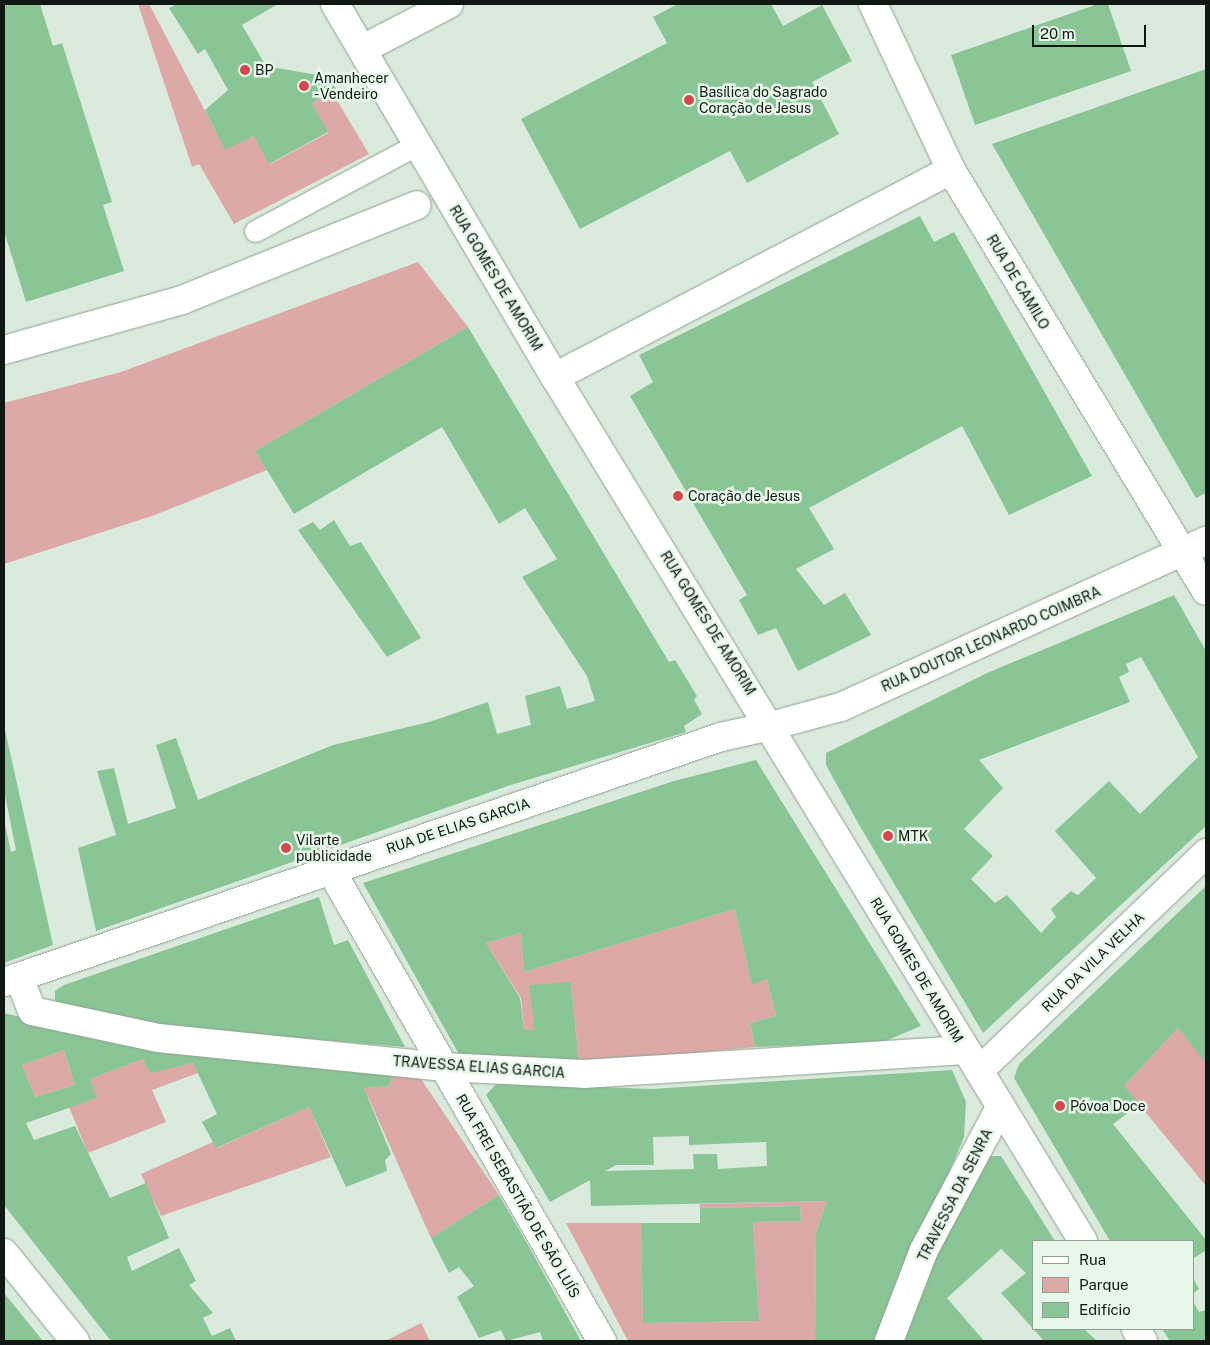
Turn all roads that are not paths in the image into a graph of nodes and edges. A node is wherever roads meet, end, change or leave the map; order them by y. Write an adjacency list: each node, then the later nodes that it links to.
1 (334, 4): 4 (street, RUA GOMES DE AMORIM)
2 (449, 4): 4 (street)
3 (873, 4): 6 (street, RUA DE CAMILO)
4 (363, 50): 5 (street, RUA GOMES DE AMORIM)
5 (418, 144): 8 (lane); 10 (street, RUA GOMES DE AMORIM)
6 (951, 170): 10 (street); 11 (street, RUA DE CAMILO)
7 (417, 205): 9 (street)
8 (255, 230)
9 (4, 350)
10 (555, 377): 13 (street, RUA GOMES DE AMORIM)
11 (1194, 546): 12 (street, RUA DE CAMILO); 13 (street, RUA DOUTOR LEONARDO COIMBRA)
12 (1206, 591)
13 (771, 726): 15 (street, RUA DE ELIAS GARCIA); 17 (street, RUA GOMES DE AMORIM)
14 (1206, 853): 17 (street, RUA DA VILA VELHA)
15 (330, 869): 16 (street, RUA DE ELIAS GARCIA); 18 (street, RUA FREI SEBASTIÃO DE SÃO LUÍS)
16 (11, 979): 18 (street, TRAVESSA ELIAS GARCIA)
17 (972, 1060): 18 (street, TRAVESSA ELIAS GARCIA); 19 (street, RUA GOMES DE AMORIM)
18 (443, 1067): 24 (street, RUA FREI SEBASTIÃO DE SÃO LUÍS)
19 (1001, 1106): 20 (street, RUA GOMES DE AMORIM); 25 (street, TRAVESSA DA SENRA)
20 (1082, 1240)
21 (4, 1253): 23 (street)
22 (1137, 1330): 26 (street)
23 (75, 1341)
24 (602, 1341)
25 (889, 1341)
26 (1143, 1341)

